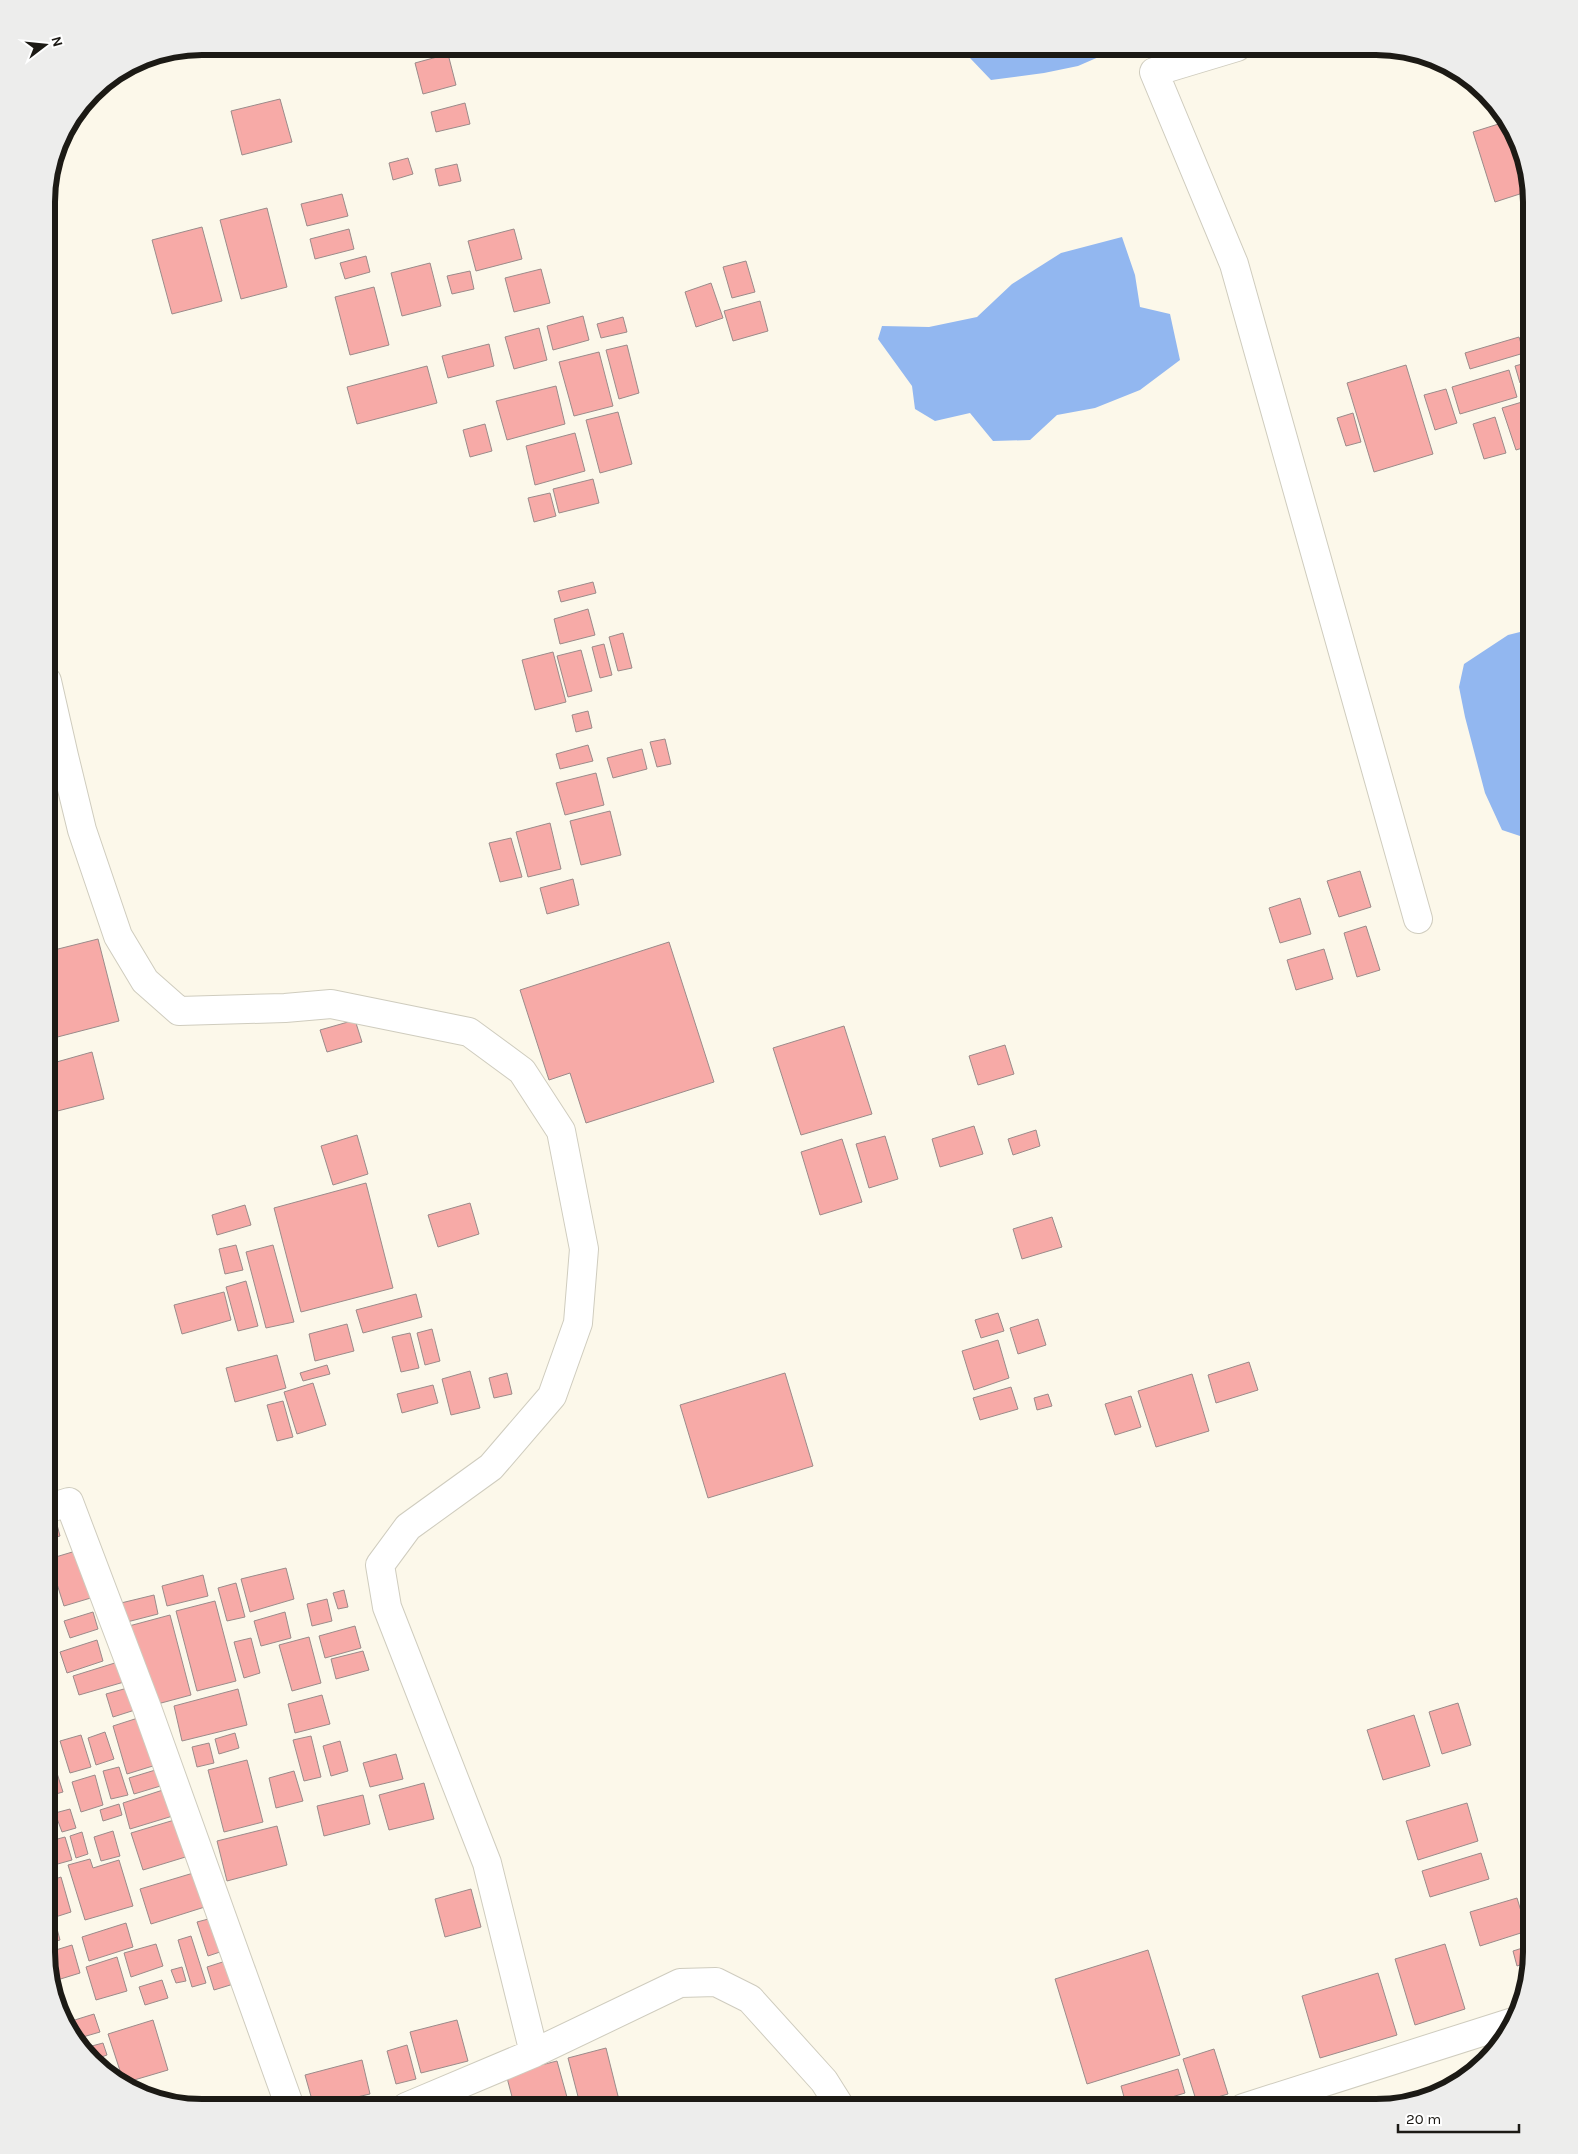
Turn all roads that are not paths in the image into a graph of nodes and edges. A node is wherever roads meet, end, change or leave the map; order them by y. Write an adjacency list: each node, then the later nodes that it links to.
1 (1208, 55): 3 (street)
2 (55, 758): 6 (street)
3 (1418, 919)
4 (55, 1506): 7 (street)
5 (1503, 2025): 10 (street)
6 (534, 2053): 8 (street); 9 (street)
7 (287, 2099)
8 (427, 2099)
9 (835, 2099)
10 (1271, 2099)

